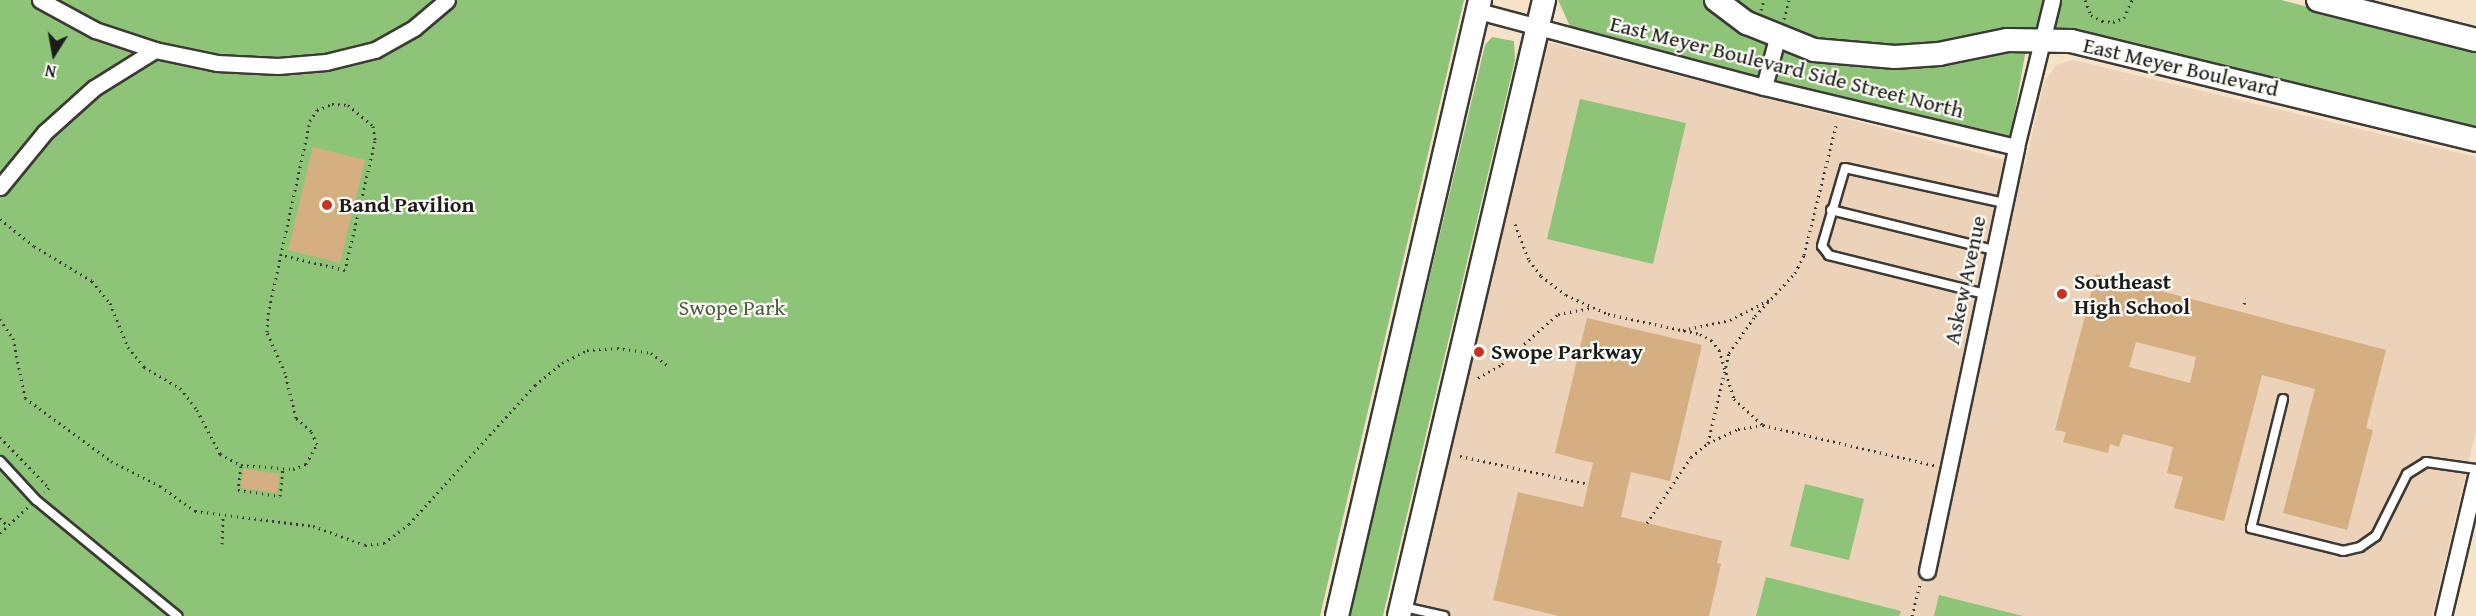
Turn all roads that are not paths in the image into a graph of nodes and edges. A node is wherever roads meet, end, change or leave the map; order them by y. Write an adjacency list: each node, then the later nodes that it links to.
1 (40, 0): 12 (street)
2 (447, 0): 12 (street)
3 (1544, 0): 8 (main road)
4 (1716, 0): 9 (main road, East Meyer Boulevard)
5 (2052, 0): 10 (street, Askew Avenue)
6 (2320, 0): 11 (main road)
7 (1479, 6): 8 (street, East Meyer Boulevard Side Street North); 28 (main road)
8 (1539, 28): 13 (street, East Meyer Boulevard Side Street North); 26 (main road)
9 (1780, 31): 10 (main road, East Meyer Boulevard); 13 (street)
10 (2042, 40): 14 (main road, East Meyer Boulevard); 15 (street, Askew Avenue)
11 (2476, 40)
12 (155, 50): 16 (street)
13 (1764, 87): 15 (street, East Meyer Boulevard Side Street North)
14 (2476, 140)
15 (2016, 147): 17 (street, Askew Avenue)
16 (0, 187)
17 (2004, 203): 18 (lane); 19 (street, Askew Avenue)
18 (1831, 210): 19 (lane); 20 (lane)
19 (1994, 250): 20 (street, Askew Avenue)
20 (1985, 294): 25 (street, Askew Avenue)
21 (2283, 399): 23 (lane)
22 (0, 461): 27 (lane)
23 (2476, 469)
24 (2476, 476): 30 (street)
25 (1923, 576)
26 (1400, 611): 29 (lane)
27 (177, 616)
28 (1337, 616)
29 (1444, 616)
30 (2443, 616)

